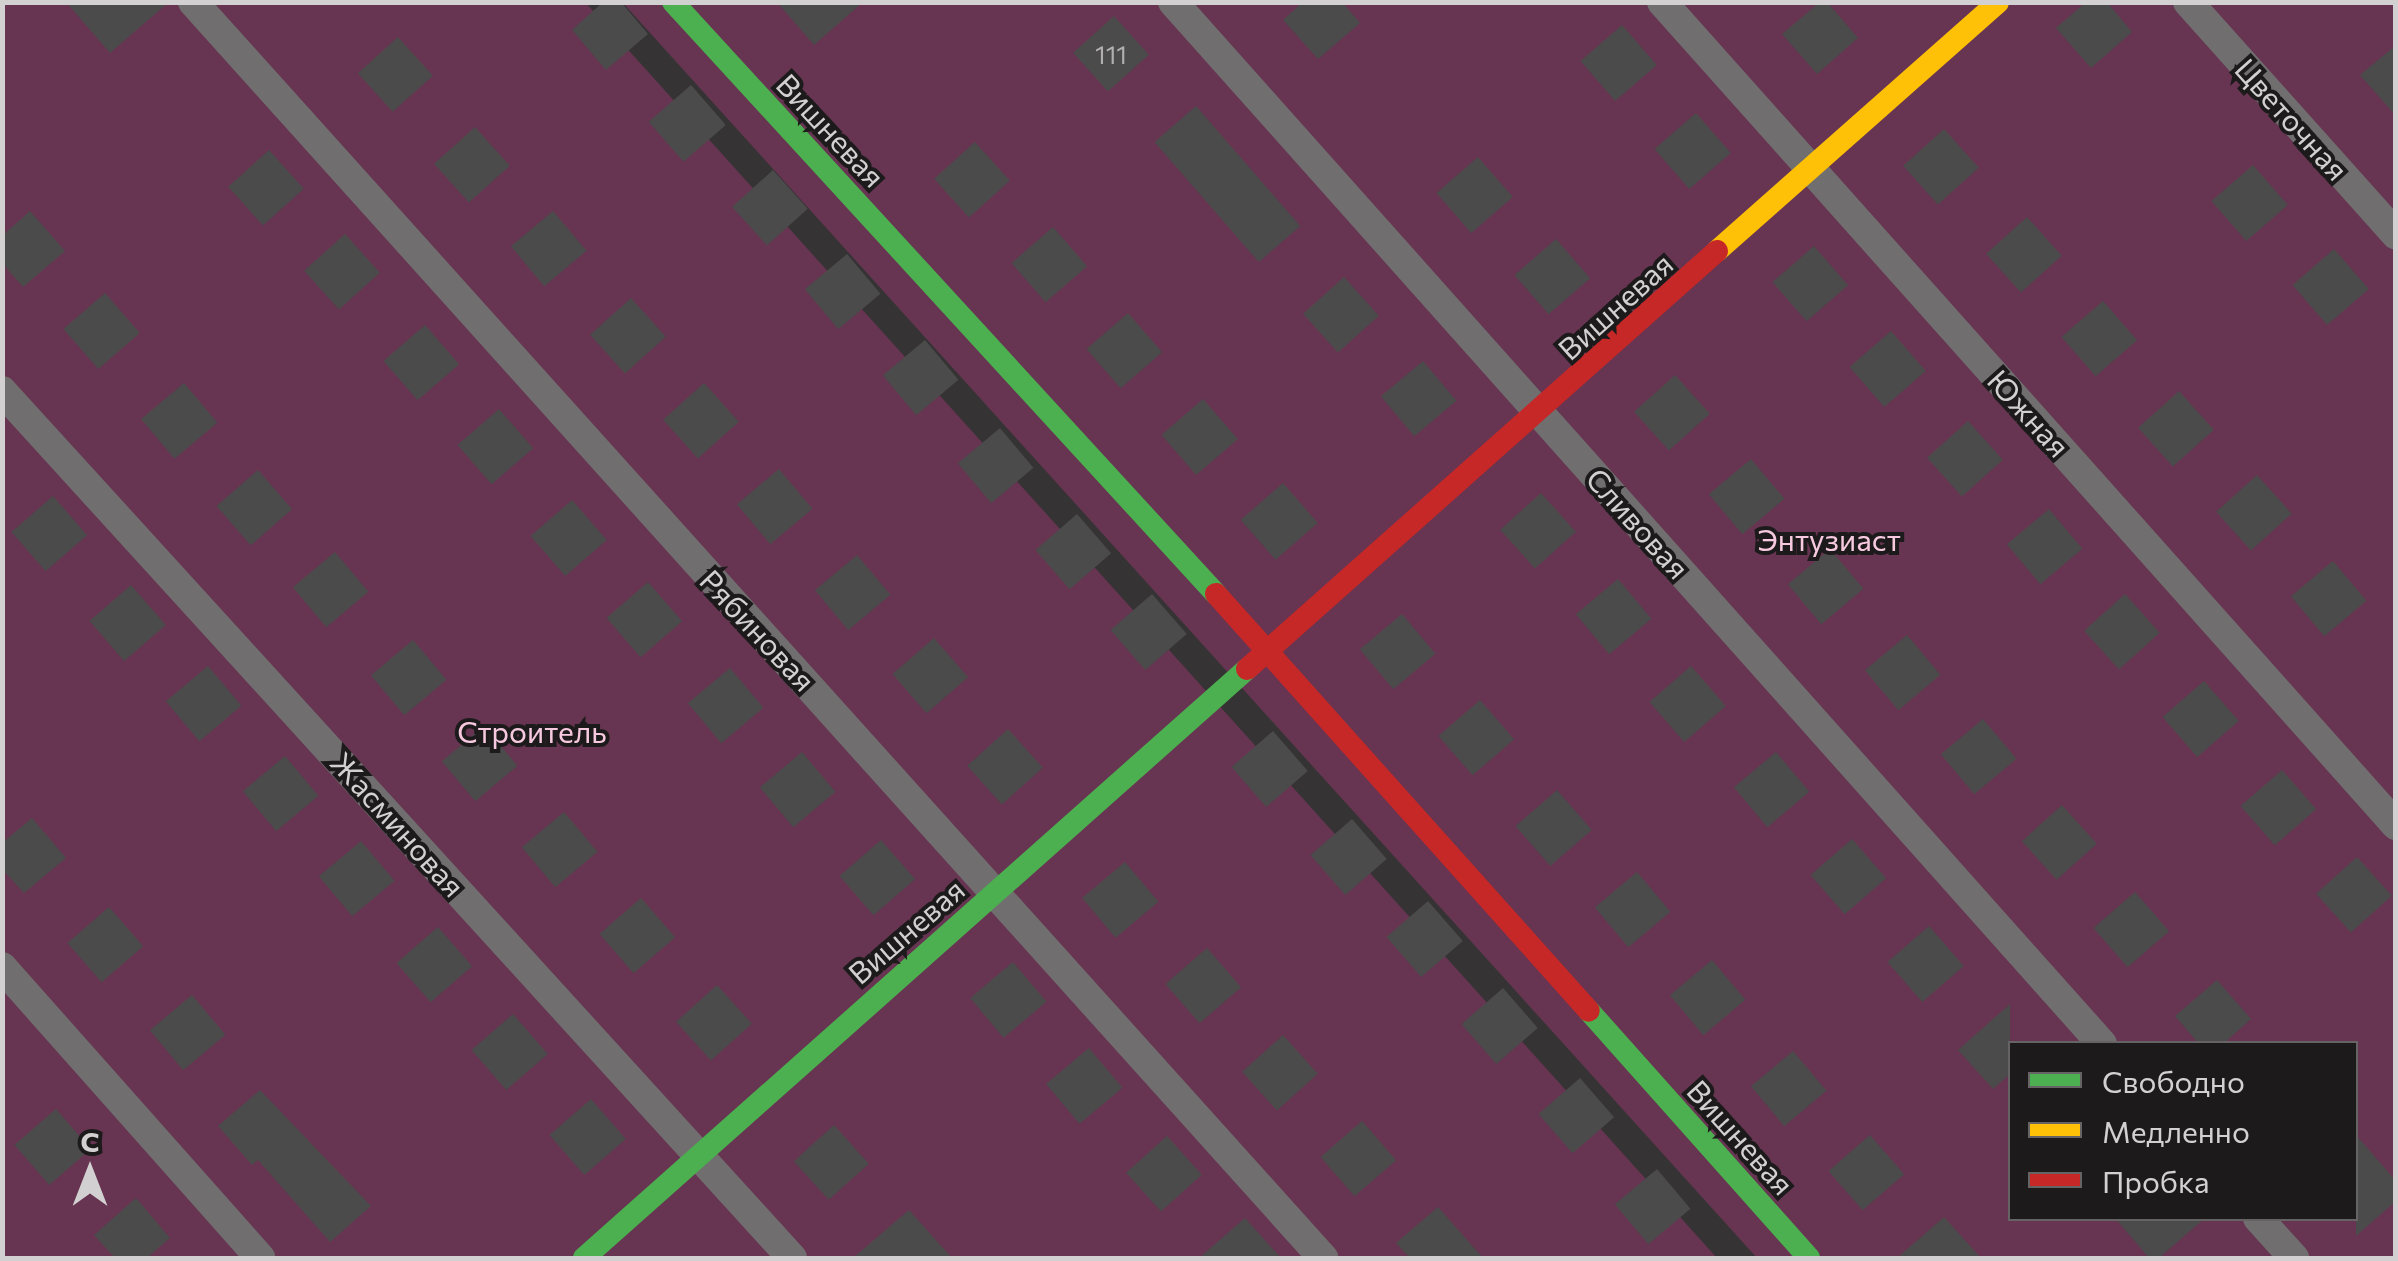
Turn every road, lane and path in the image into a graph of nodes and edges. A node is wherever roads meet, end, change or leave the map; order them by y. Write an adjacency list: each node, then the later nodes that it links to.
1 (193, 2): 13 (street, Рябиновая)
2 (674, 2): 11 (street, Вишневая)
3 (1173, 2): 10 (street, Сливовая)
4 (1662, 2): 7 (street, Южная)
5 (1998, 2): 7 (street, Вишневая)
6 (2188, 2): 8 (street, Цветочная)
7 (1811, 169): 10 (street, Вишневая); 12 (street, Южная)
8 (2396, 235)
9 (2, 391): 16 (street, Жасминовая)
10 (1540, 413): 11 (street, Вишневая); 15 (street, Сливовая)
11 (1270, 650): 13 (street, Вишневая); 22 (street, Вишневая)
12 (2396, 824)
13 (997, 891): 16 (street, Вишневая); 21 (street, Рябиновая)
14 (2, 966): 18 (street)
15 (2099, 1041)
16 (699, 1154): 19 (street, Вишневая); 20 (street, Жасминовая)
17 (2261, 1221): 23 (street)
18 (260, 1258)
19 (584, 1258)
20 (792, 1258)
21 (1323, 1258)
22 (1809, 1258)
23 (2294, 1258)

